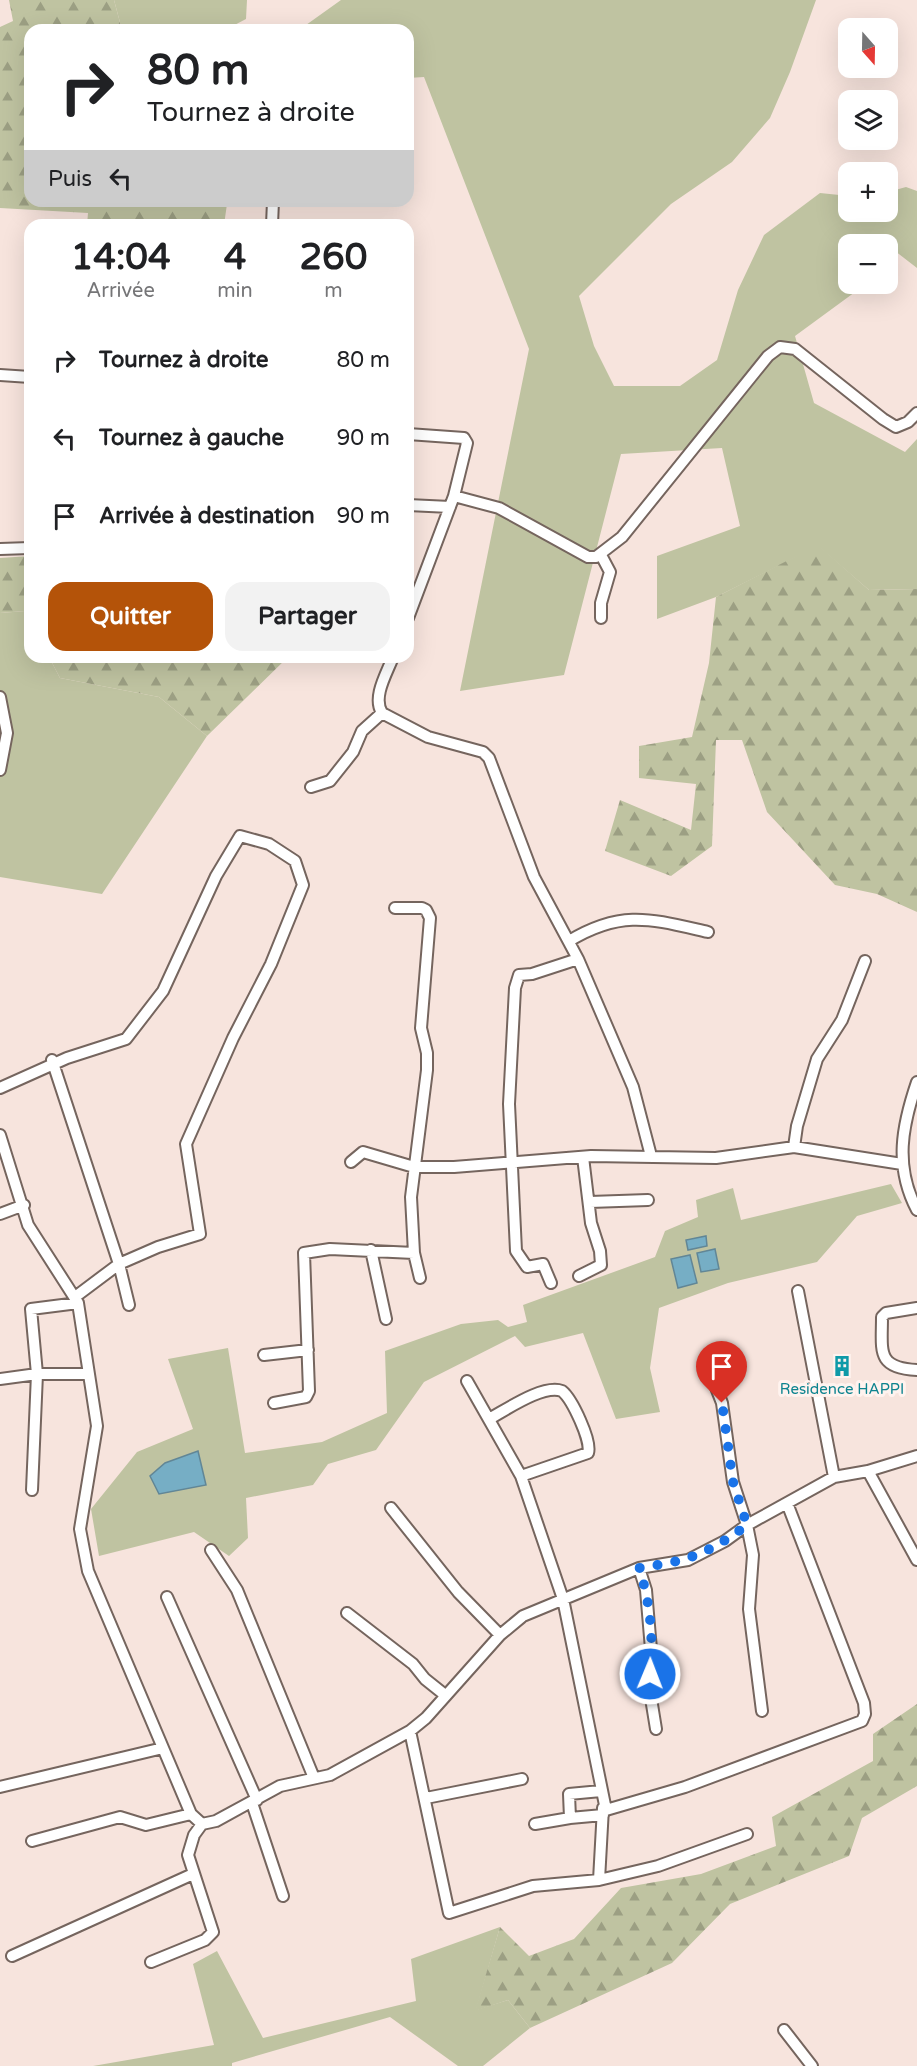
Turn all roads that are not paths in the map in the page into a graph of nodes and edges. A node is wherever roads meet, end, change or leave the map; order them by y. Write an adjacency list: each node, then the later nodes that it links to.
1 (0, 375): 2 (street)
2 (24, 376)
3 (917, 413): 10 (street)
4 (414, 434): 5 (street)
5 (454, 496): 7 (street); 10 (street)
6 (414, 506): 7 (street)
7 (450, 507): 11 (street)
8 (24, 548): 9 (street)
9 (0, 549)
10 (601, 555): 12 (street)
11 (414, 602)
12 (601, 618)
13 (391, 663): 15 (street)
14 (0, 697): 16 (street)
15 (382, 713): 17 (street); 20 (street)
16 (0, 770)
17 (311, 787)
18 (395, 908): 34 (street)
19 (708, 932): 20 (street)
20 (569, 941): 21 (street)
21 (578, 959): 29 (street); 32 (street)
22 (865, 961): 27 (street)
23 (53, 1062): 25 (street); 42 (street); 42 (street)
24 (917, 1082): 33 (street)
25 (0, 1088)
26 (0, 1135): 28 (street)
27 (794, 1147): 29 (street); 33 (street)
28 (2, 1151): 37 (street)
29 (651, 1156): 30 (street)
30 (583, 1157): 32 (street); 36 (street)
31 (351, 1162): 34 (street)
32 (510, 1164): 34 (street); 45 (street)
33 (902, 1164): 38 (street)
34 (414, 1167): 41 (street)
35 (648, 1200): 36 (street)
36 (590, 1202): 43 (street)
37 (23, 1205): 39 (street); 47 (street)
38 (917, 1210)
39 (0, 1214)
40 (371, 1250): 41 (street); 50 (street); 51 (street)
41 (414, 1253): 44 (street)
42 (119, 1264): 47 (street); 48 (street)
43 (579, 1276)
44 (420, 1278)
45 (551, 1283)
46 (798, 1291): 64 (street)
47 (79, 1298): 55 (street); 56 (street)
48 (129, 1305)
49 (917, 1308): 54 (street)
50 (386, 1319)
51 (308, 1350): 52 (street); 59 (street)
52 (264, 1355)
53 (706, 1362): 68 (street)
54 (917, 1370)
55 (37, 1374): 56 (street); 57 (street); 65 (street)
56 (89, 1374): 80 (street)
57 (0, 1379)
58 (467, 1381): 60 (street)
59 (274, 1403)
60 (489, 1419): 63 (street); 63 (street)
61 (917, 1456): 62 (street)
62 (868, 1471): 64 (street); 70 (street)
63 (521, 1476): 73 (street)
64 (834, 1477): 66 (street)
65 (32, 1490)
66 (788, 1503): 68 (street); 87 (street)
67 (391, 1508): 75 (street)
68 (747, 1525): 71 (street); 77 (street)
69 (211, 1550): 81 (street)
70 (917, 1560)
71 (639, 1568): 73 (street); 78 (street)
72 (167, 1598): 86 (street)
73 (563, 1599): 75 (street); 84 (street)
74 (347, 1613): 76 (street)
75 (500, 1635): 76 (street)
76 (445, 1695): 79 (street)
77 (762, 1711)
78 (656, 1729)
79 (410, 1731): 81 (street); 85 (street)
80 (163, 1748): 83 (street); 88 (street)
81 (314, 1778): 86 (street)
82 (522, 1779): 85 (street)
83 (0, 1787)
84 (601, 1791): 87 (street); 89 (street)
85 (426, 1798): 95 (street)
86 (254, 1801): 90 (street); 96 (street)
87 (603, 1811): 89 (street); 95 (street)
88 (190, 1814): 90 (street); 93 (street)
89 (570, 1818): 91 (street)
90 (202, 1824): 94 (street)
91 (535, 1824)
92 (747, 1834): 95 (street)
93 (32, 1841)
94 (193, 1874): 97 (street); 98 (street)
95 (599, 1880)
96 (283, 1896)
97 (12, 1956)
98 (150, 1962)
99 (784, 2030): 100 (street)
100 (812, 2066)

